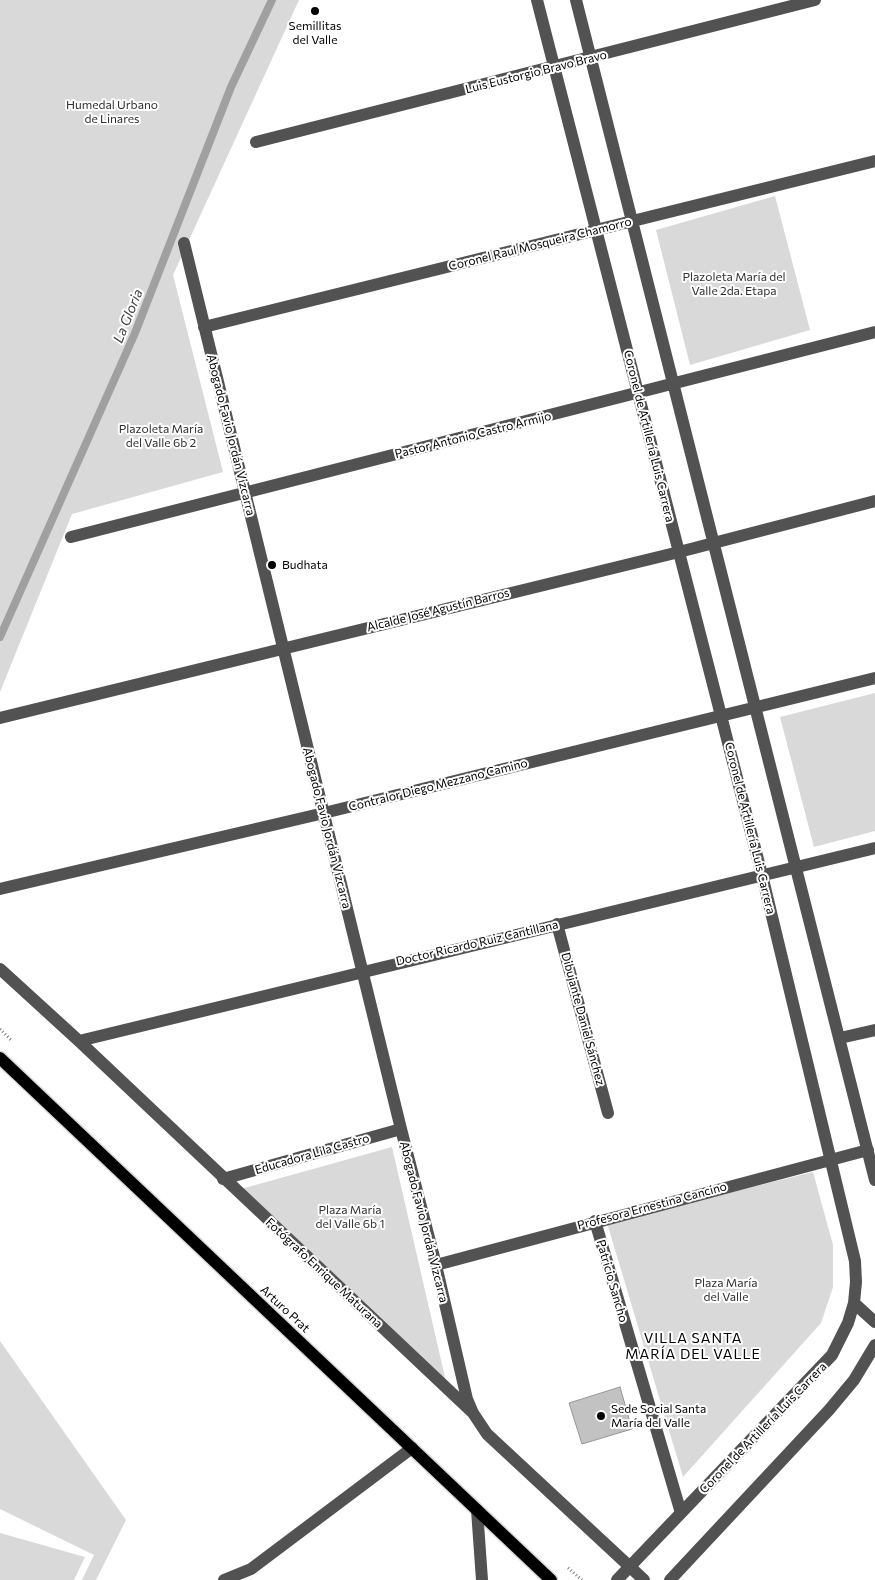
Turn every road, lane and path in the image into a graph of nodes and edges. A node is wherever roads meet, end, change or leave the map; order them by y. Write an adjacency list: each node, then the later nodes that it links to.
1 (537, 0): 5 (street, Coronel de Artillería Luis Carrera)
2 (576, 0): 4 (street)
3 (815, 0): 4 (street, Luis Eustorgio Bravo Bravo)
4 (591, 58): 5 (street, Luis Eustorgio Bravo Bravo); 8 (street)
5 (555, 67): 6 (street, Luis Eustorgio Bravo Bravo); 9 (street, Coronel de Artillería Luis Carrera)
6 (256, 142)
7 (875, 161): 8 (street, Coronel Raul Mosqueira Chamorro)
8 (632, 221): 9 (street, Coronel Raul Mosqueira Chamorro); 13 (street)
9 (596, 230): 11 (street, Coronel Raul Mosqueira Chamorro); 14 (street, Coronel de Artillería Luis Carrera)
10 (184, 243): 11 (street, Abogado Favio Jordán Vizcarra)
11 (204, 326): 15 (street, Abogado Favio Jordán Vizcarra)
12 (875, 332): 13 (street, Pastor Antonio Castro Armijo)
13 (673, 384): 14 (street, Pastor Antonio Castro Armijo); 18 (street)
14 (638, 392): 15 (street, Pastor Antonio Castro Armijo); 19 (street, Coronel de Artillería Luis Carrera)
15 (245, 493): 17 (street, Pastor Antonio Castro Armijo); 20 (street, Abogado Favio Jordán Vizcarra)
16 (875, 501): 18 (street, Alcalde José Agustín Barros)
17 (70, 537)
18 (714, 542): 19 (street, Alcalde José Agustín Barros); 22 (street)
19 (679, 552): 20 (street, Alcalde José Agustín Barros); 23 (street, Coronel de Artillería Luis Carrera)
20 (283, 648): 24 (street, Alcalde José Agustín Barros); 25 (street, Abogado Favio Jordán Vizcarra)
21 (875, 678): 22 (street, Contralor Diego Mezzano Camino)
22 (756, 706): 23 (street, Contralor Diego Mezzano Camino); 27 (street)
23 (721, 715): 25 (street, Contralor Diego Mezzano Camino); 28 (street, Coronel de Artillería Luis Carrera)
24 (0, 718)
25 (324, 813): 29 (street, Contralor Diego Mezzano Camino); 32 (street, Abogado Favio Jordán Vizcarra)
26 (875, 848): 27 (street, Doctor Ricardo Ruiz Cantillana)
27 (796, 866): 28 (street, Doctor Ricardo Ruiz Cantillana); 34 (street)
28 (762, 875): 30 (street, Doctor Ricardo Ruiz Cantillana); 40 (street, Coronel de Artillería Luis Carrera)
29 (0, 888)
30 (557, 924): 32 (street, Doctor Ricardo Ruiz Cantillana); 37 (street, Dibujante Daniel Sánchez)
31 (0, 969): 35 (street, Fotógrafo Enrique Maturana)
32 (362, 971): 35 (street, Doctor Ricardo Ruiz Cantillana); 38 (street, Abogado Favio Jordán Vizcarra)
33 (875, 1030): 34 (street)
34 (840, 1038): 39 (street)
35 (79, 1041): 41 (street, Fotógrafo Enrique Maturana)
36 (0, 1058): 49 (main road, Arturo Prat)
37 (608, 1113)
38 (401, 1129): 41 (street, Educadora Lila Castro); 44 (street, Abogado Favio Jordán Vizcarra)
39 (868, 1150): 40 (street, Profesora Ernestina Cancino); 42 (street)
40 (832, 1159): 43 (street, Profesora Ernestina Cancino); 45 (street, Coronel de Artillería Luis Carrera)
41 (223, 1179): 48 (street, Fotógrafo Enrique Maturana)
42 (875, 1180)
43 (595, 1221): 44 (street, Profesora Ernestina Cancino); 51 (street, Patricio Sancho)
44 (436, 1265): 48 (street, Abogado Favio Jordán Vizcarra)
45 (854, 1303): 46 (street); 51 (street, Coronel de Artillería Luis Carrera)
46 (875, 1322)
47 (875, 1345): 58 (street)
48 (472, 1413): 52 (street, Fotógrafo Enrique Maturana)
49 (412, 1448): 50 (main road, Arturo Prat); 53 (street)
50 (477, 1510): 54 (street); 55 (main road, Arturo Prat)
51 (681, 1513): 52 (street, Coronel de Artillería Luis Carrera)
52 (630, 1567): 56 (street, Coronel de Artillería Luis Carrera); 57 (street, Fotógrafo Enrique Maturana)
53 (224, 1580)
54 (482, 1580)
55 (551, 1580)
56 (617, 1580)
57 (644, 1580)
58 (670, 1580)

